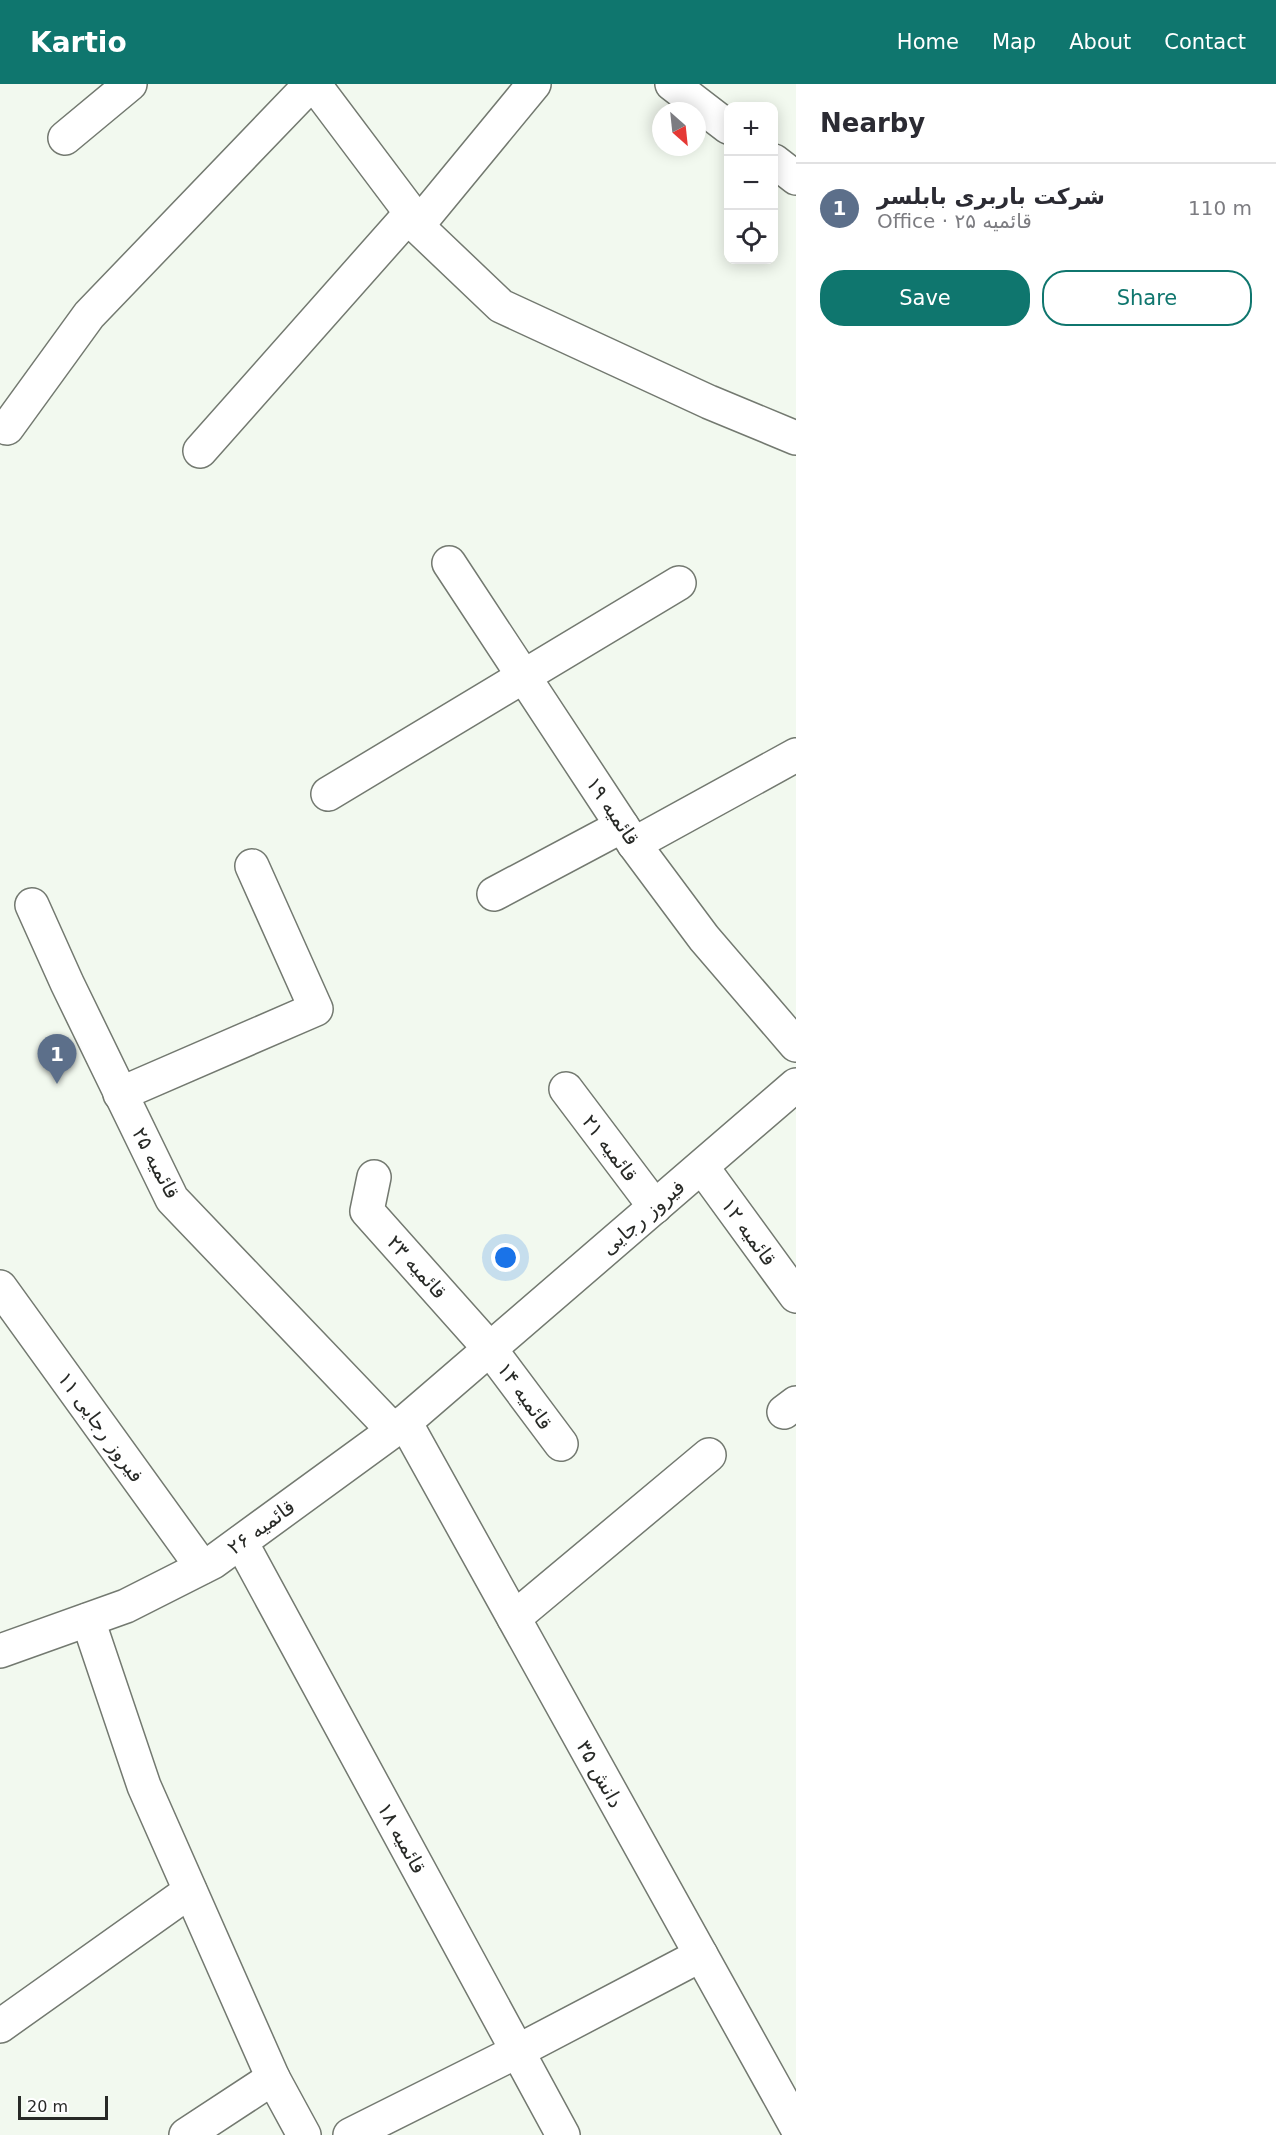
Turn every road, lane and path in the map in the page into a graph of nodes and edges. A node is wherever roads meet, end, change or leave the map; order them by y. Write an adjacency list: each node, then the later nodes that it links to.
1 (130, 84): 6 (street)
2 (312, 84): 9 (street); 10 (street)
3 (534, 84): 9 (street)
4 (672, 84): 5 (street)
5 (724, 123)
6 (65, 138)
7 (778, 164): 8 (street)
8 (796, 178)
9 (414, 220): 11 (street); 12 (street)
10 (7, 428)
11 (796, 438)
12 (200, 451)
13 (449, 562): 15 (street, قائمیه ۱۹)
14 (680, 583): 15 (street)
15 (524, 676): 17 (street); 18 (street, قائمیه ۱۹)
16 (796, 755): 18 (street)
17 (328, 794)
18 (628, 835): 20 (street); 22 (street, قائمیه ۱۹)
19 (252, 866): 25 (street)
20 (494, 894)
21 (32, 904): 25 (street, قائمیه ۲۵)
22 (796, 1045)
23 (796, 1086): 26 (street, فیروز رجایی)
24 (566, 1089): 28 (street, قائمیه ۲۱)
25 (120, 1094): 32 (street, قائمیه ۲۵)
26 (702, 1167): 28 (street, فیروز رجایی); 30 (street, قائمیه ۱۲)
27 (374, 1177): 31 (street, قائمیه ۲۳)
28 (655, 1207): 31 (street, فیروز رجایی)
29 (0, 1287): 36 (street, فیروز رجایی ۱۱)
30 (796, 1296)
31 (490, 1348): 32 (street, قائمیه ۲۶); 33 (street, قائمیه ۱۴)
32 (399, 1426): 35 (street, قائمیه ۲۶); 37 (street, دانش ۳۵)
33 (561, 1444)
34 (709, 1455): 37 (street)
35 (241, 1542): 36 (street, قائمیه ۲۶); 43 (street, قائمیه ۱۸)
36 (202, 1567): 38 (street, قائمیه ۲۶)
37 (514, 1618): 41 (street, دانش ۳۵)
38 (88, 1620): 39 (street, قائمیه ۲۶); 40 (street)
39 (0, 1651)
40 (190, 1891): 42 (street); 44 (street)
41 (701, 1954): 43 (street); 45 (street, دانش ۳۵)
42 (0, 2026)
43 (518, 2051): 48 (street); 49 (street, قائمیه ۱۸)
44 (273, 2078): 46 (street); 47 (street)
45 (796, 2126)
46 (186, 2135)
47 (304, 2135)
48 (350, 2135)
49 (563, 2135)

